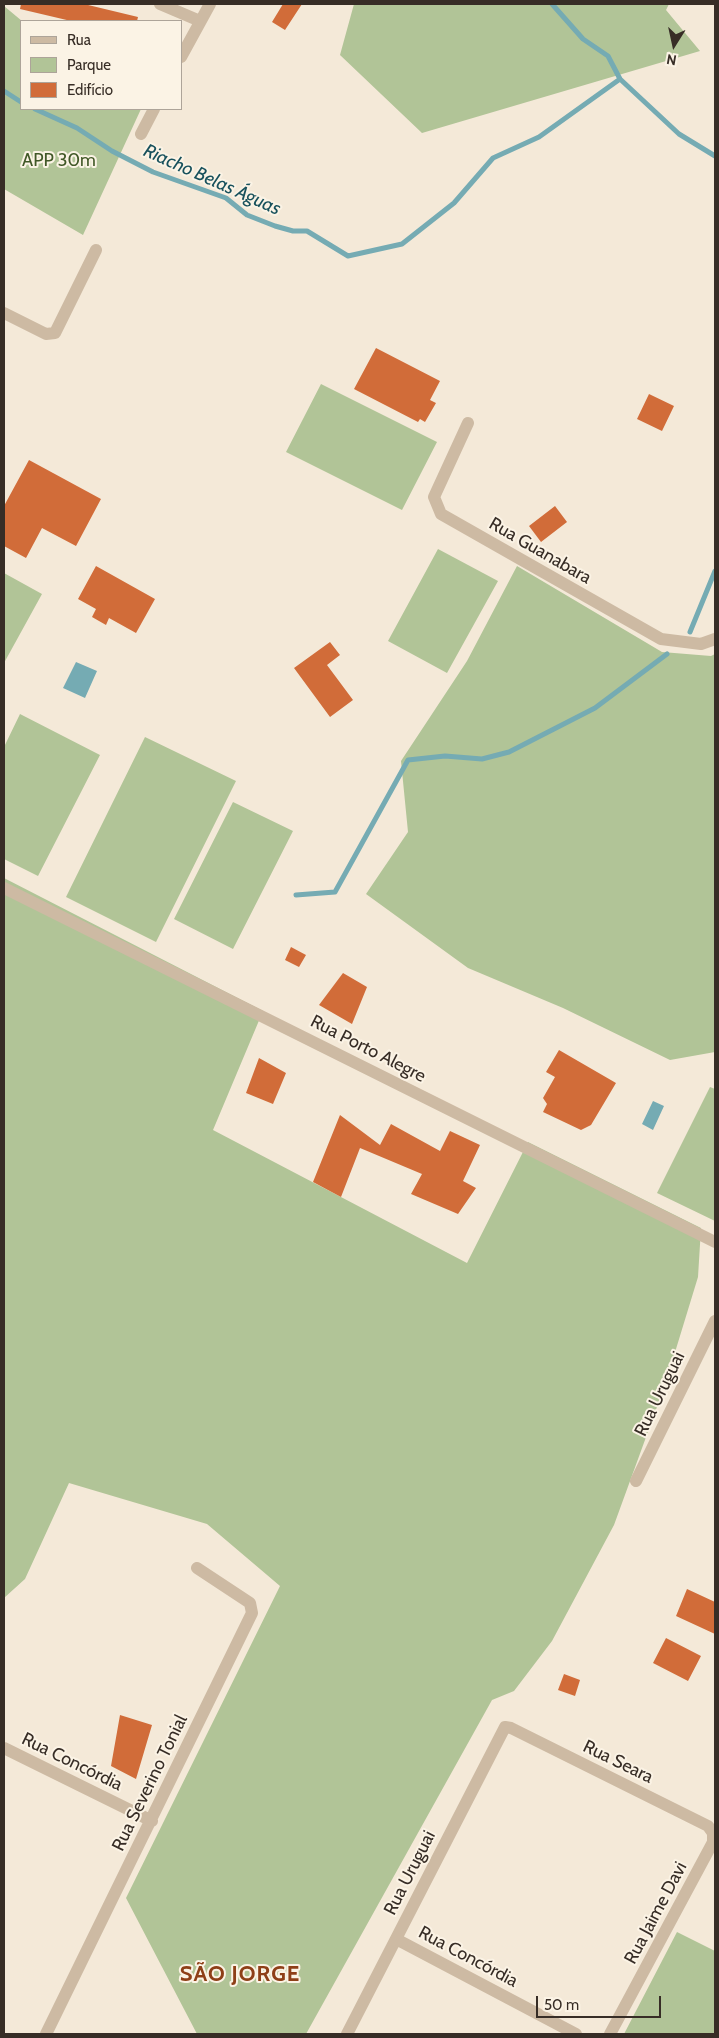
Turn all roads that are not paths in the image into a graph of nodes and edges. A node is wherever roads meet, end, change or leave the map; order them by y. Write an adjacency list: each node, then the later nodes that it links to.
1 (160, 4): 3 (street)
2 (210, 4): 3 (street)
3 (200, 21): 4 (street)
4 (182, 55)
5 (153, 110): 6 (street)
6 (141, 134)
7 (96, 250): 8 (street)
8 (4, 313)
9 (468, 423): 10 (street, Rua Guanabara)
10 (715, 639)
11 (4, 888): 12 (street, Rua Porto Alegre)
12 (715, 1242)
13 (715, 1321): 14 (street, Rua Uruguai)
14 (636, 1481)
15 (197, 1568): 18 (street, Rua Severino Tonial)
16 (505, 1728): 19 (street, Rua Seara); 20 (street, Rua Uruguai)
17 (4, 1748): 18 (street, Rua Concórdia)
18 (152, 1821): 21 (street, Rua Severino Tonial)
19 (713, 1833): 24 (street, Rua Jaime Davi)
20 (396, 1939): 22 (street, Rua Uruguai); 23 (street, Rua Concórdia)
21 (46, 2034)
22 (347, 2034)
23 (576, 2034)
24 (610, 2034)

